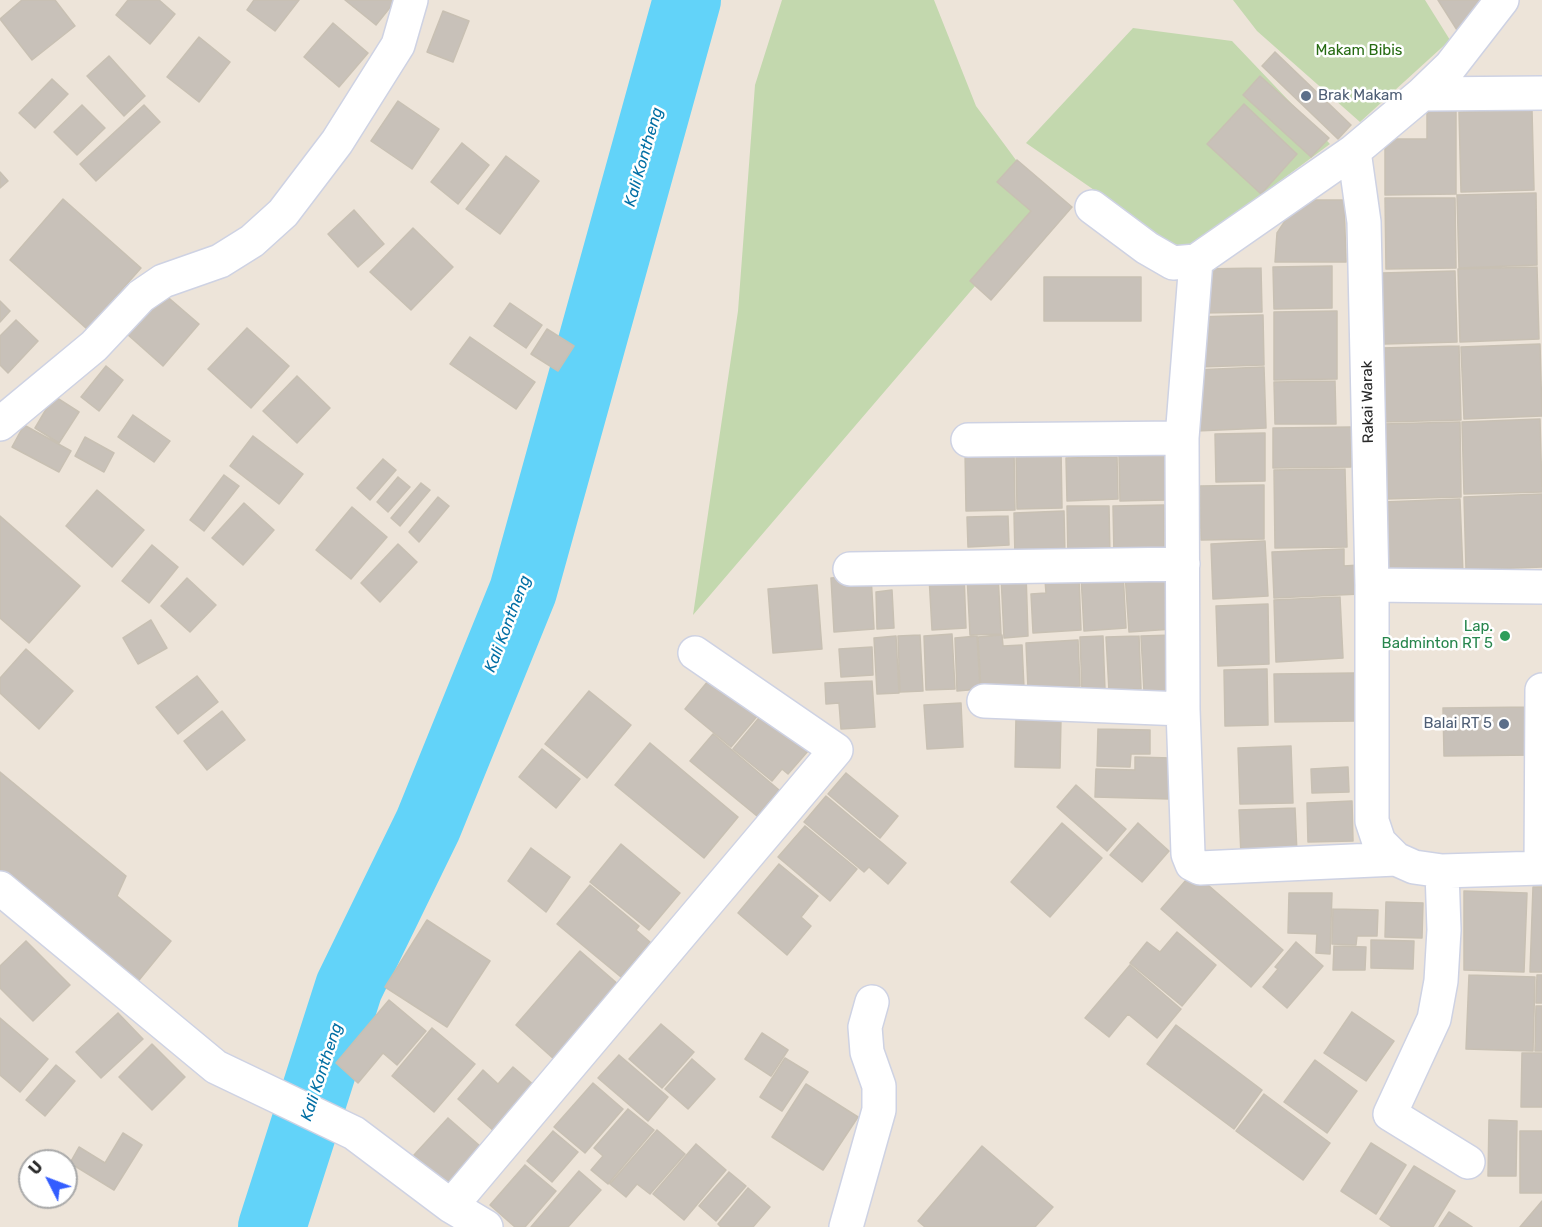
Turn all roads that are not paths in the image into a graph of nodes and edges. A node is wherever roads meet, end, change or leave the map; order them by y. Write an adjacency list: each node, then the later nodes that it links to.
1 (411, 0): 8 (street)
2 (1502, 0): 4 (street)
3 (1542, 93): 4 (street)
4 (1422, 94): 5 (street)
5 (1354, 151): 7 (street); 13 (street, Rakai Warak)
6 (1092, 207): 7 (street)
7 (1196, 261): 9 (street)
8 (0, 424)
9 (1182, 438): 10 (street); 11 (street)
10 (968, 440)
11 (1183, 564): 12 (street); 18 (street)
12 (850, 568)
13 (1372, 585): 14 (street); 19 (street, Rakai Warak)
14 (1542, 586)
15 (695, 653): 25 (street)
16 (1542, 690): 20 (street)
17 (984, 701): 18 (street)
18 (1183, 709): 19 (street)
19 (1396, 859): 21 (street)
20 (1541, 868): 21 (street)
21 (1442, 871): 24 (street)
22 (2, 895): 25 (street)
23 (872, 1002): 27 (street)
24 (1468, 1162)
25 (451, 1206): 26 (street)
26 (486, 1227)
27 (846, 1227)

